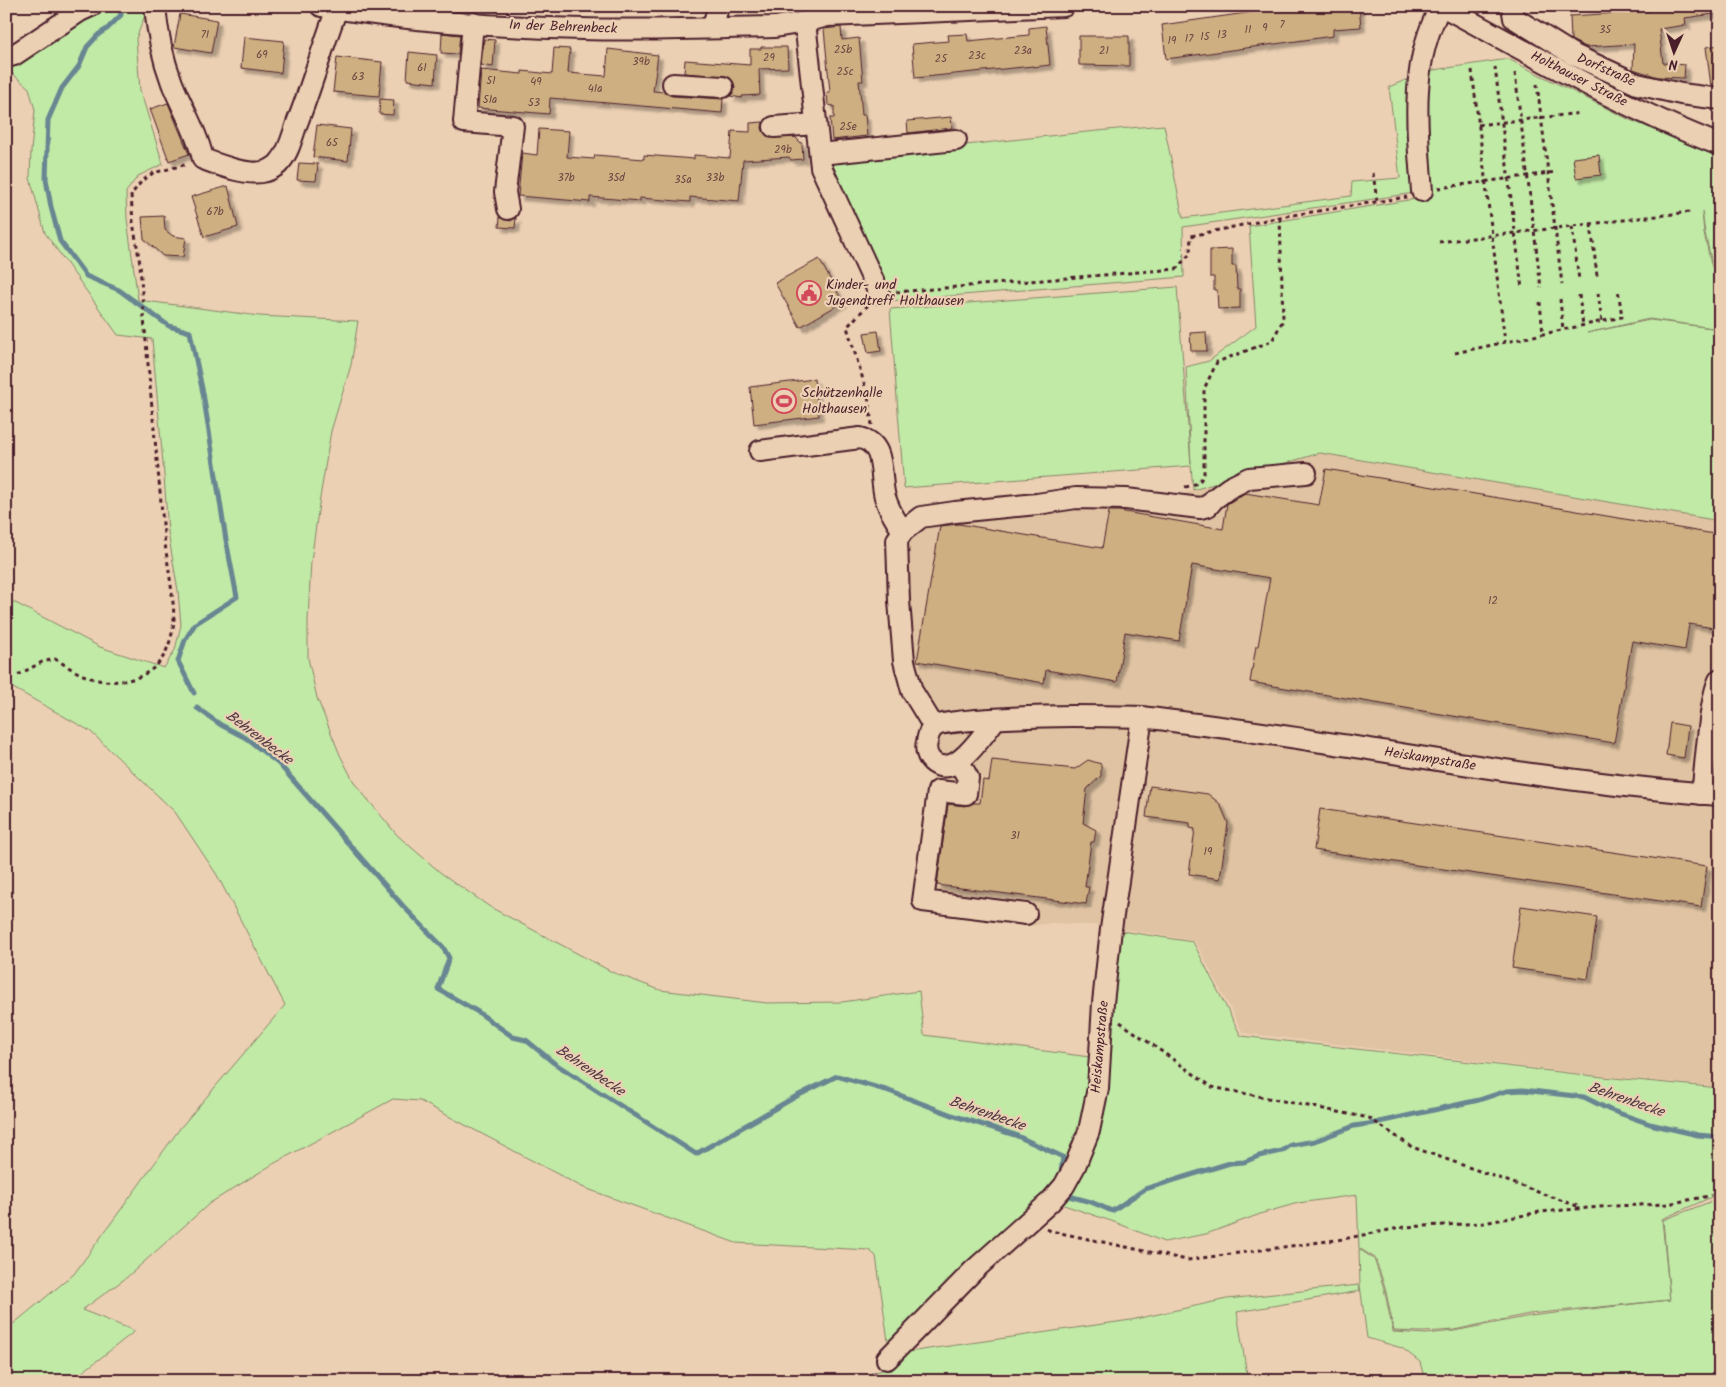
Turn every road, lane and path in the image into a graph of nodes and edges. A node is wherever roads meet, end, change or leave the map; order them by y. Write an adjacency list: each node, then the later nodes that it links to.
1 (91, 6): 11 (street)
2 (155, 6): 29 (street)
3 (718, 6): 10 (street)
4 (1064, 6): 8 (street, In der Behrenbeck)
5 (1441, 6): 27 (street, Holthauser Straße); 36 (street)
6 (1512, 6): 18 (street, Dorfstraße)
7 (336, 8): 9 (street, In der Behrenbeck); 29 (street)
8 (805, 22): 10 (street, In der Behrenbeck); 23 (street)
9 (473, 24): 10 (street, In der Behrenbeck); 38 (street)
10 (713, 28)
11 (6, 57)
12 (1495, 67): 22 (path)
13 (1472, 70): 24 (path)
14 (1515, 73): 21 (path)
15 (672, 84): 17 (street)
16 (1537, 84): 20 (path)
17 (723, 87)
18 (1720, 99)
19 (1582, 113): 20 (path)
20 (1542, 118): 21 (path); 32 (path)
21 (1521, 120): 22 (path); 33 (path)
22 (1502, 122): 24 (path); 34 (path)
23 (816, 124): 25 (street); 28 (street)
24 (1478, 125): 35 (path)
25 (774, 127)
26 (956, 140): 28 (street)
27 (1720, 146)
28 (820, 154): 55 (street)
29 (203, 159): 70 (path)
30 (1557, 172): 32 (path)
31 (1374, 173): 37 (path)
32 (1548, 173): 33 (path); 43 (path)
33 (1528, 176): 34 (path); 44 (path)
34 (1508, 178): 35 (path); 45 (path)
35 (1485, 181): 36 (path); 46 (path)
36 (1422, 191): 37 (path)
37 (1377, 201): 40 (path)
38 (508, 209)
39 (1690, 212): 41 (path)
40 (1280, 217): 55 (path); 68 (path)
41 (1591, 224): 42 (path); 48 (path)
42 (1572, 226): 43 (path); 49 (path)
43 (1555, 228): 44 (path); 50 (path)
44 (1534, 231): 45 (path); 51 (path)
45 (1515, 233): 46 (path); 52 (path)
46 (1492, 236): 47 (path); 63 (path)
47 (1439, 242)
48 (1597, 276)
49 (1579, 280)
50 (1562, 284)
51 (1541, 288)
52 (1522, 289)
53 (1618, 289): 59 (path)
54 (1598, 292): 59 (path)
55 (879, 293): 65 (path)
56 (1579, 295): 60 (path)
57 (1560, 299): 61 (path)
58 (1540, 302): 62 (path)
59 (1602, 322): 60 (path)
60 (1583, 326): 61 (path)
61 (1563, 330): 62 (path)
62 (1543, 334): 63 (path)
63 (1505, 342): 64 (path)
64 (1455, 353)
65 (875, 445): 66 (street); 69 (street)
66 (760, 451)
67 (1306, 473): 69 (street)
68 (1183, 487)
69 (903, 531): 74 (street)
70 (18, 675)
71 (1720, 679): 76 (street)
72 (1142, 717): 73 (street, Heiskampstraße); 76 (street, Heiskampstraße); 78 (street, Heiskampstraße)
73 (995, 720): 74 (street, Heiskampstraße); 75 (street)
74 (934, 727): 75 (street)
75 (959, 762): 77 (street)
76 (1711, 794)
77 (1026, 914)
78 (1103, 1010): 80 (path); 81 (street, Heiskampstraße)
79 (1720, 1194): 80 (path)
80 (1582, 1208): 81 (path)
81 (1031, 1219): 82 (street, Heiskampstraße)
82 (887, 1359)

